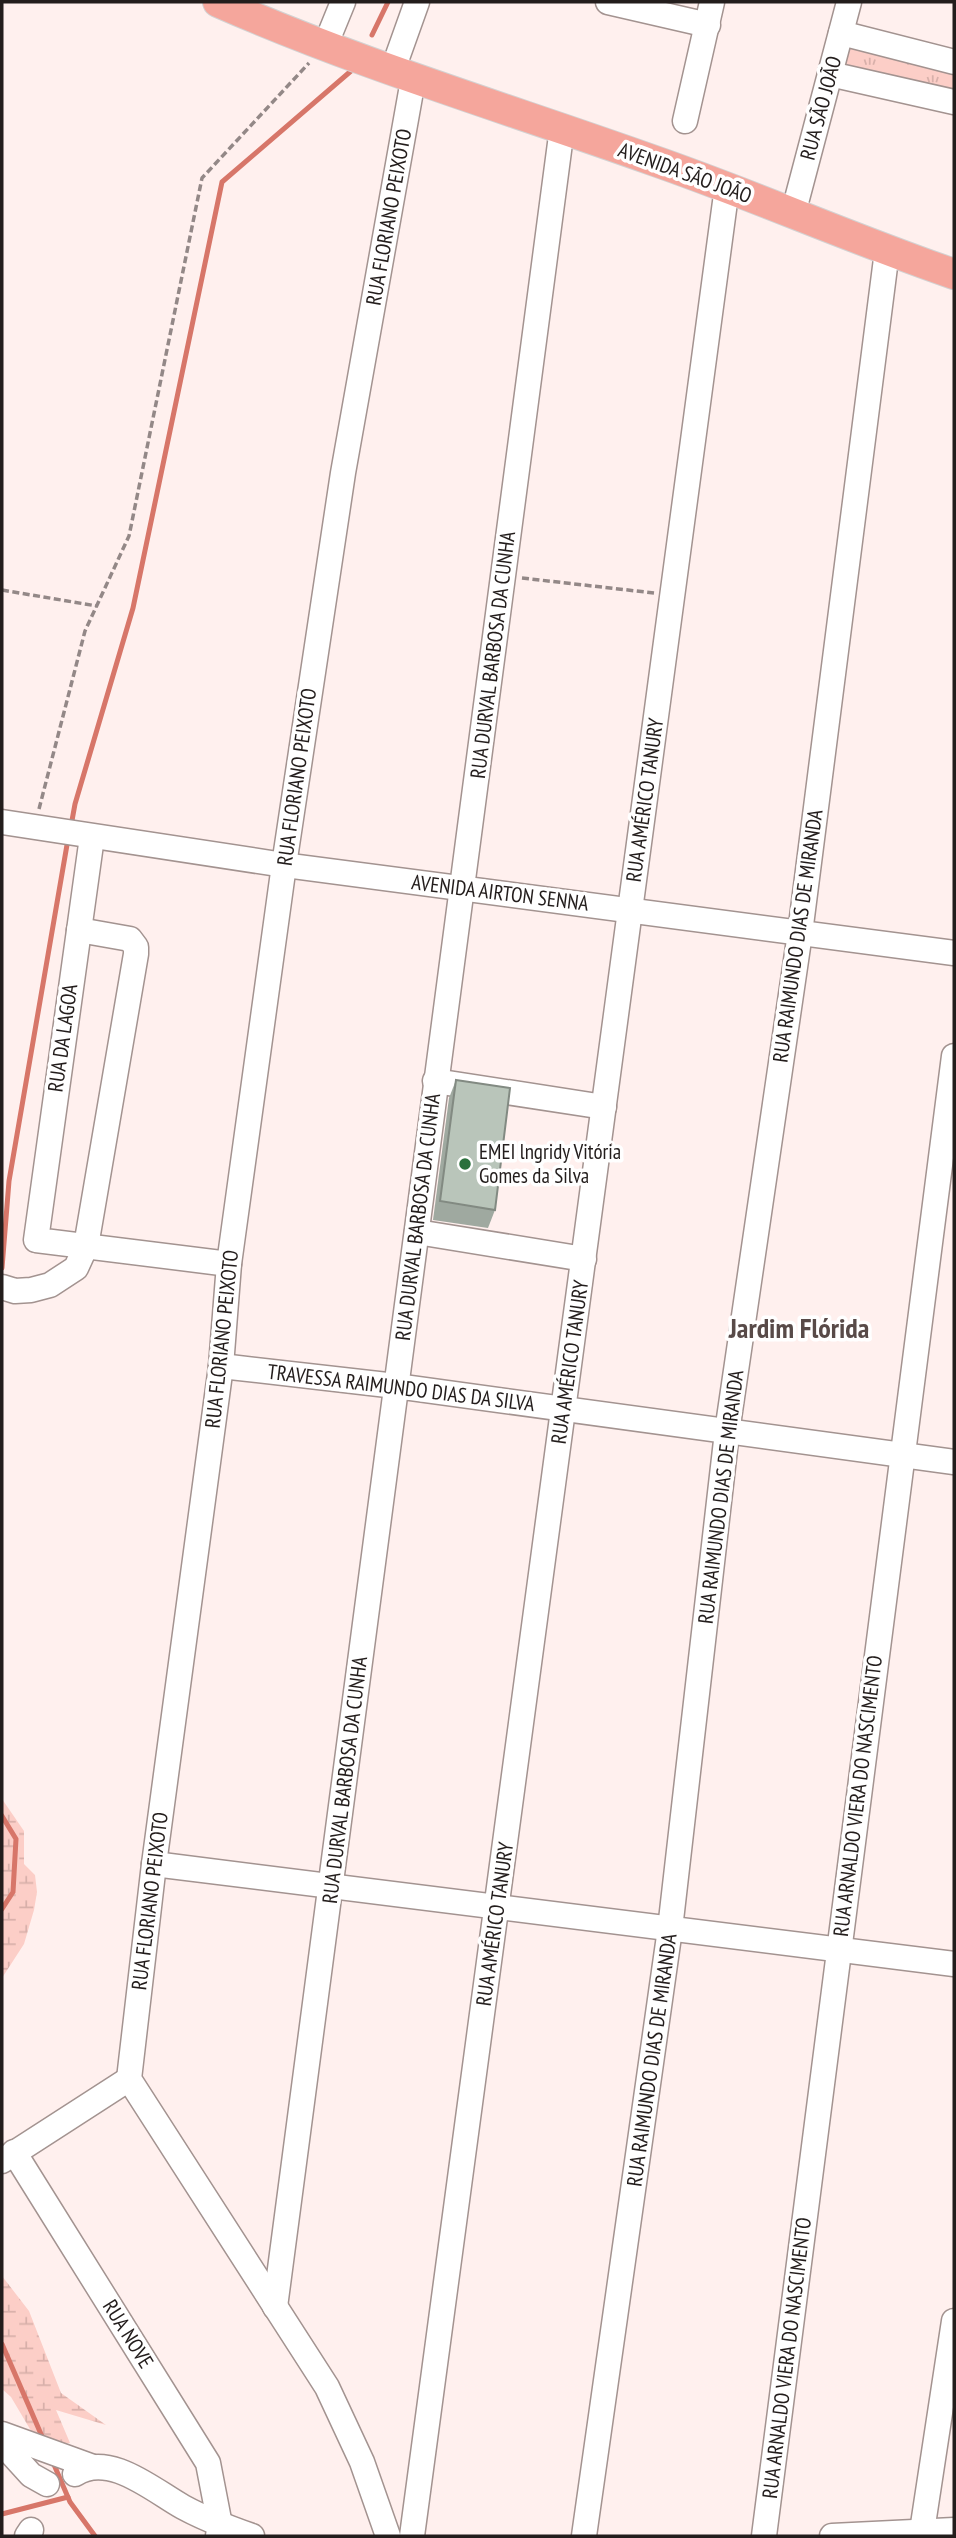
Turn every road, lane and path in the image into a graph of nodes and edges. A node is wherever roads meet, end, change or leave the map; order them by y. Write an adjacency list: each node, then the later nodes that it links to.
1 (218, 2): 8 (main road, AVENIDA SÃO JOÃO)
2 (342, 2): 8 (street)
3 (417, 2): 11 (street, RUA FLORIANO PEIXOTO)
4 (608, 2): 6 (street)
5 (849, 2): 7 (street, RUA SÃO JOÃO)
6 (710, 14): 13 (street)
7 (841, 33): 9 (street); 10 (street, RUA SÃO JOÃO)
8 (325, 46): 11 (main road, AVENIDA SÃO JOÃO); 22 (path)
9 (954, 62)
10 (830, 74): 12 (street); 16 (street, RUA SÃO JOÃO)
11 (402, 76): 14 (main road, AVENIDA SÃO JOÃO); 26 (street, RUA FLORIANO PEIXOTO)
12 (954, 102)
13 (685, 121)
14 (562, 128): 15 (main road, AVENIDA SÃO JOÃO); 19 (street, RUA DURVAL BARBOSA DA CUNHA)
15 (727, 187): 16 (main road, AVENIDA SÃO JOÃO); 21 (street, RUA AMÉRICO TANURY)
16 (793, 214): 17 (main road, AVENIDA SÃO JOÃO)
17 (887, 251): 18 (main road, AVENIDA SÃO JOÃO); 30 (street, RUA RAIMUNDO DIAS DE MIRANDA)
18 (954, 274)
19 (503, 576): 21 (path); 27 (street, RUA DURVAL BARBOSA DA CUNHA)
20 (2, 590): 22 (path)
21 (673, 595): 28 (street, RUA AMÉRICO TANURY)
22 (97, 606): 24 (path)
23 (2, 822): 24 (street, AVENIDA AIRTON SENNA)
24 (39, 829): 25 (street, AVENIDA AIRTON SENNA)
25 (88, 837): 26 (street, AVENIDA AIRTON SENNA); 29 (street, RUA DA LAGOA)
26 (284, 865): 27 (street, AVENIDA AIRTON SENNA); 38 (street, RUA FLORIANO PEIXOTO)
27 (462, 889): 28 (street, AVENIDA AIRTON SENNA); 33 (street, RUA DURVAL BARBOSA DA CUNHA)
28 (631, 909): 30 (street, AVENIDA AIRTON SENNA); 34 (street, RUA AMÉRICO TANURY)
29 (79, 930): 36 (street, RUA DA LAGOA); 36 (street)
30 (800, 933): 31 (street, AVENIDA AIRTON SENNA); 43 (street, RUA RAIMUNDO DIAS DE MIRANDA)
31 (954, 953)
32 (954, 1056): 44 (street, RUA ARNALDO VIERA DO NASCIMENTO)
33 (435, 1081): 34 (street); 35 (street, RUA DURVAL BARBOSA DA CUNHA)
34 (604, 1107): 37 (street, RUA AMÉRICO TANURY)
35 (417, 1232): 37 (street); 41 (street, RUA DURVAL BARBOSA DA CUNHA)
36 (86, 1246): 38 (street); 39 (street)
37 (584, 1259): 42 (street, RUA AMÉRICO TANURY)
38 (229, 1264): 40 (street, RUA FLORIANO PEIXOTO)
39 (2, 1287)
40 (221, 1366): 41 (street, TRAVESSA RAIMUNDO DIAS DA SILVA); 46 (street, RUA FLORIANO PEIXOTO)
41 (396, 1386): 42 (street, TRAVESSA RAIMUNDO DIAS DA SILVA); 47 (street, RUA DURVAL BARBOSA DA CUNHA)
42 (564, 1409): 43 (street, TRAVESSA RAIMUNDO DIAS DA SILVA); 48 (street, RUA AMÉRICO TANURY)
43 (727, 1433): 44 (street, TRAVESSA RAIMUNDO DIAS DA SILVA); 49 (street, RUA RAIMUNDO DIAS DE MIRANDA)
44 (901, 1455): 45 (street, TRAVESSA RAIMUNDO DIAS DA SILVA); 50 (street, RUA ARNALDO VIERA DO NASCIMENTO)
45 (954, 1462)
46 (154, 1864): 47 (street); 52 (street, RUA FLORIANO PEIXOTO)
47 (331, 1886): 48 (street); 54 (street, RUA DURVAL BARBOSA DA CUNHA)
48 (497, 1906): 49 (street); 64 (street, RUA AMÉRICO TANURY)
49 (670, 1929): 50 (street); 65 (street, RUA RAIMUNDO DIAS DE MIRANDA)
50 (838, 1950): 51 (street); 66 (street, RUA ARNALDO VIERA DO NASCIMENTO)
51 (954, 1964)
52 (129, 2079): 53 (street); 54 (street)
53 (8, 2156): 59 (street, RUA NOVE)
54 (275, 2307): 63 (street)
55 (954, 2321): 61 (street)
56 (2, 2434): 59 (street)
57 (2, 2443): 58 (street)
58 (47, 2484)
59 (219, 2530): 62 (street)
60 (954, 2530): 61 (street)
61 (922, 2531): 68 (street)
62 (252, 2536)
63 (387, 2536)
64 (412, 2536)
65 (584, 2536)
66 (764, 2536)
67 (832, 2536): 68 (street)
68 (865, 2536)

